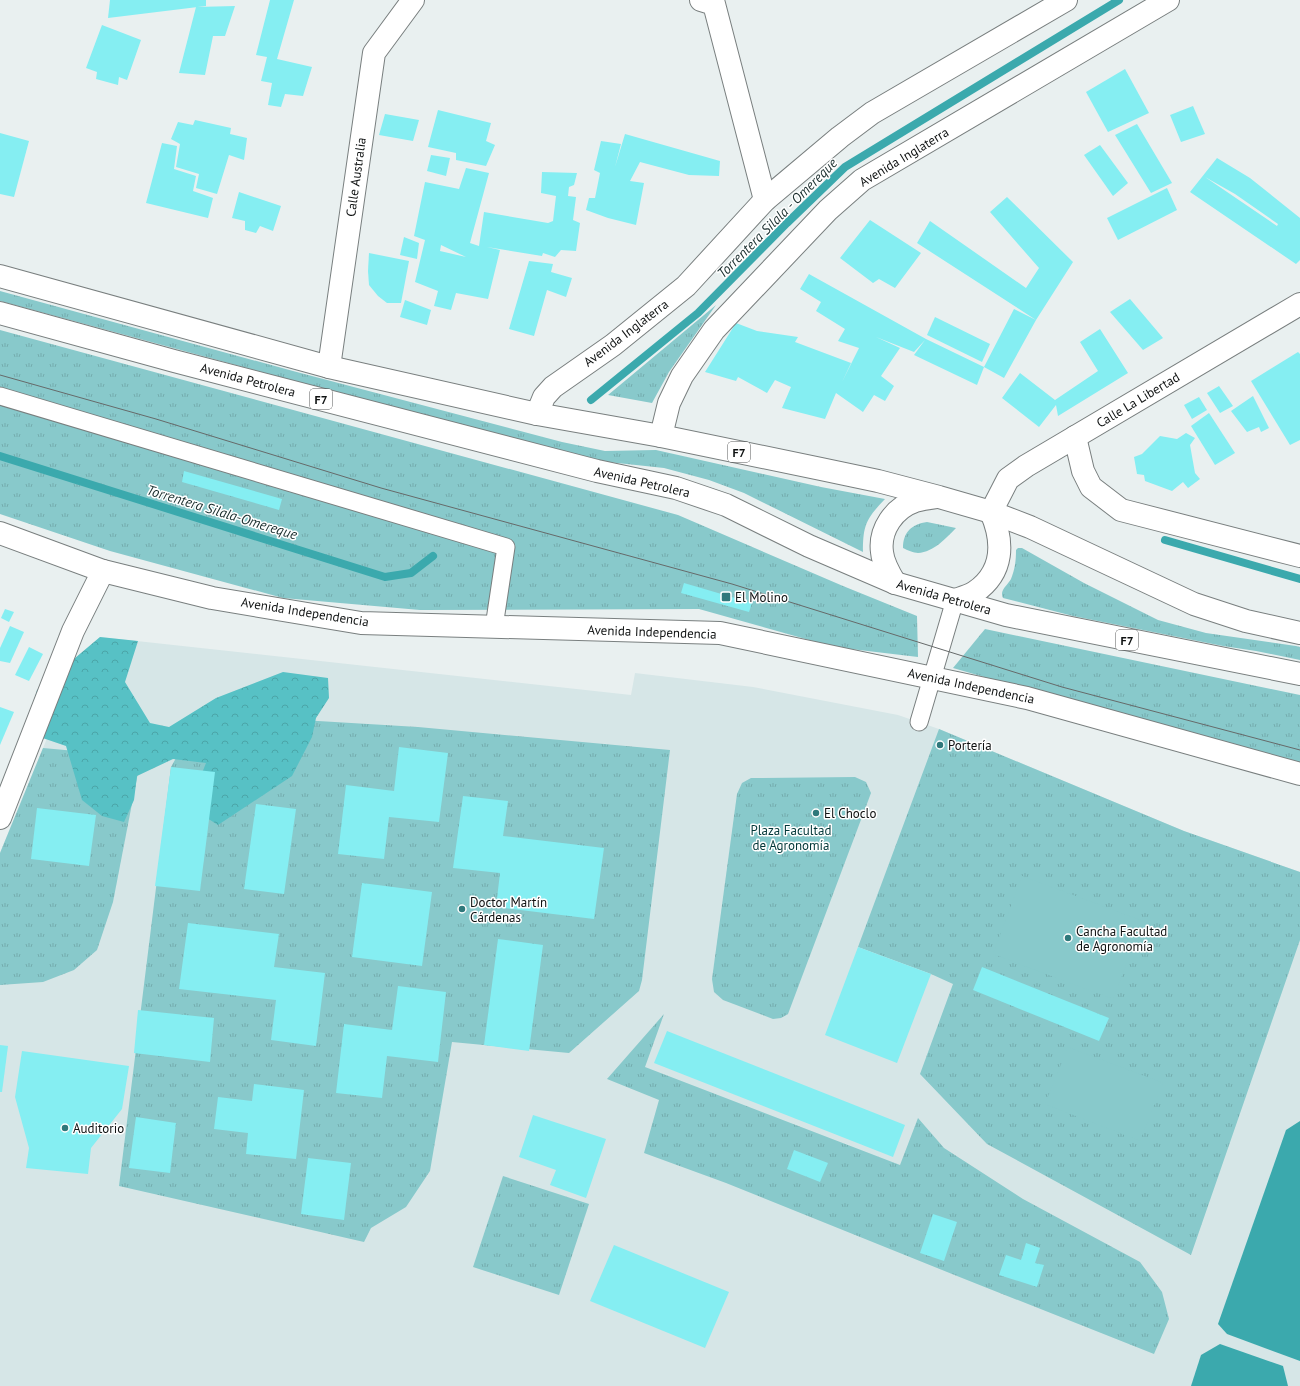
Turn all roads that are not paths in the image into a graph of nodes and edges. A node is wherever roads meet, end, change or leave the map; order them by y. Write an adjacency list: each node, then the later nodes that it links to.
1 (412, 0): 9 (main road, Calle Australia)
2 (701, 0): 5 (main road)
3 (1066, 0): 5 (main road, Avenida Inglaterra)
4 (1168, 0): 12 (main road, Avenida Inglaterra)
5 (766, 200): 11 (main road, Avenida Inglaterra)
6 (0, 276): 9 (main road, F7)
7 (1300, 304): 13 (main road, Calle La Libertad)
8 (0, 313): 19 (main road, Avenida Petrolera / F7)
9 (330, 367): 11 (main road, F7)
10 (0, 396): 21 (lane)
11 (537, 414): 12 (main road, F7)
12 (661, 436): 14 (main road, F7)
13 (1075, 437): 15 (main road, Calle La Libertad); 17 (main road)
14 (940, 496): 15 (main road, F7); 19 (main road)
15 (991, 512): 20 (main road); 22 (main road, F7)
16 (0, 533): 18 (main road, Avenida Independencia)
17 (1300, 556)
18 (103, 571): 21 (main road, Avenida Independencia); 27 (main road)
19 (894, 583): 20 (main road, Avenida Petrolera / F7)
20 (955, 600): 23 (main road, Avenida Petrolera / F7); 24 (lane)
21 (494, 627): 24 (main road, Avenida Independencia)
22 (1300, 633)
23 (1300, 674)
24 (932, 677): 25 (lane); 26 (main road, Avenida Independencia)
25 (919, 722)
26 (1300, 774)
27 (0, 818)

